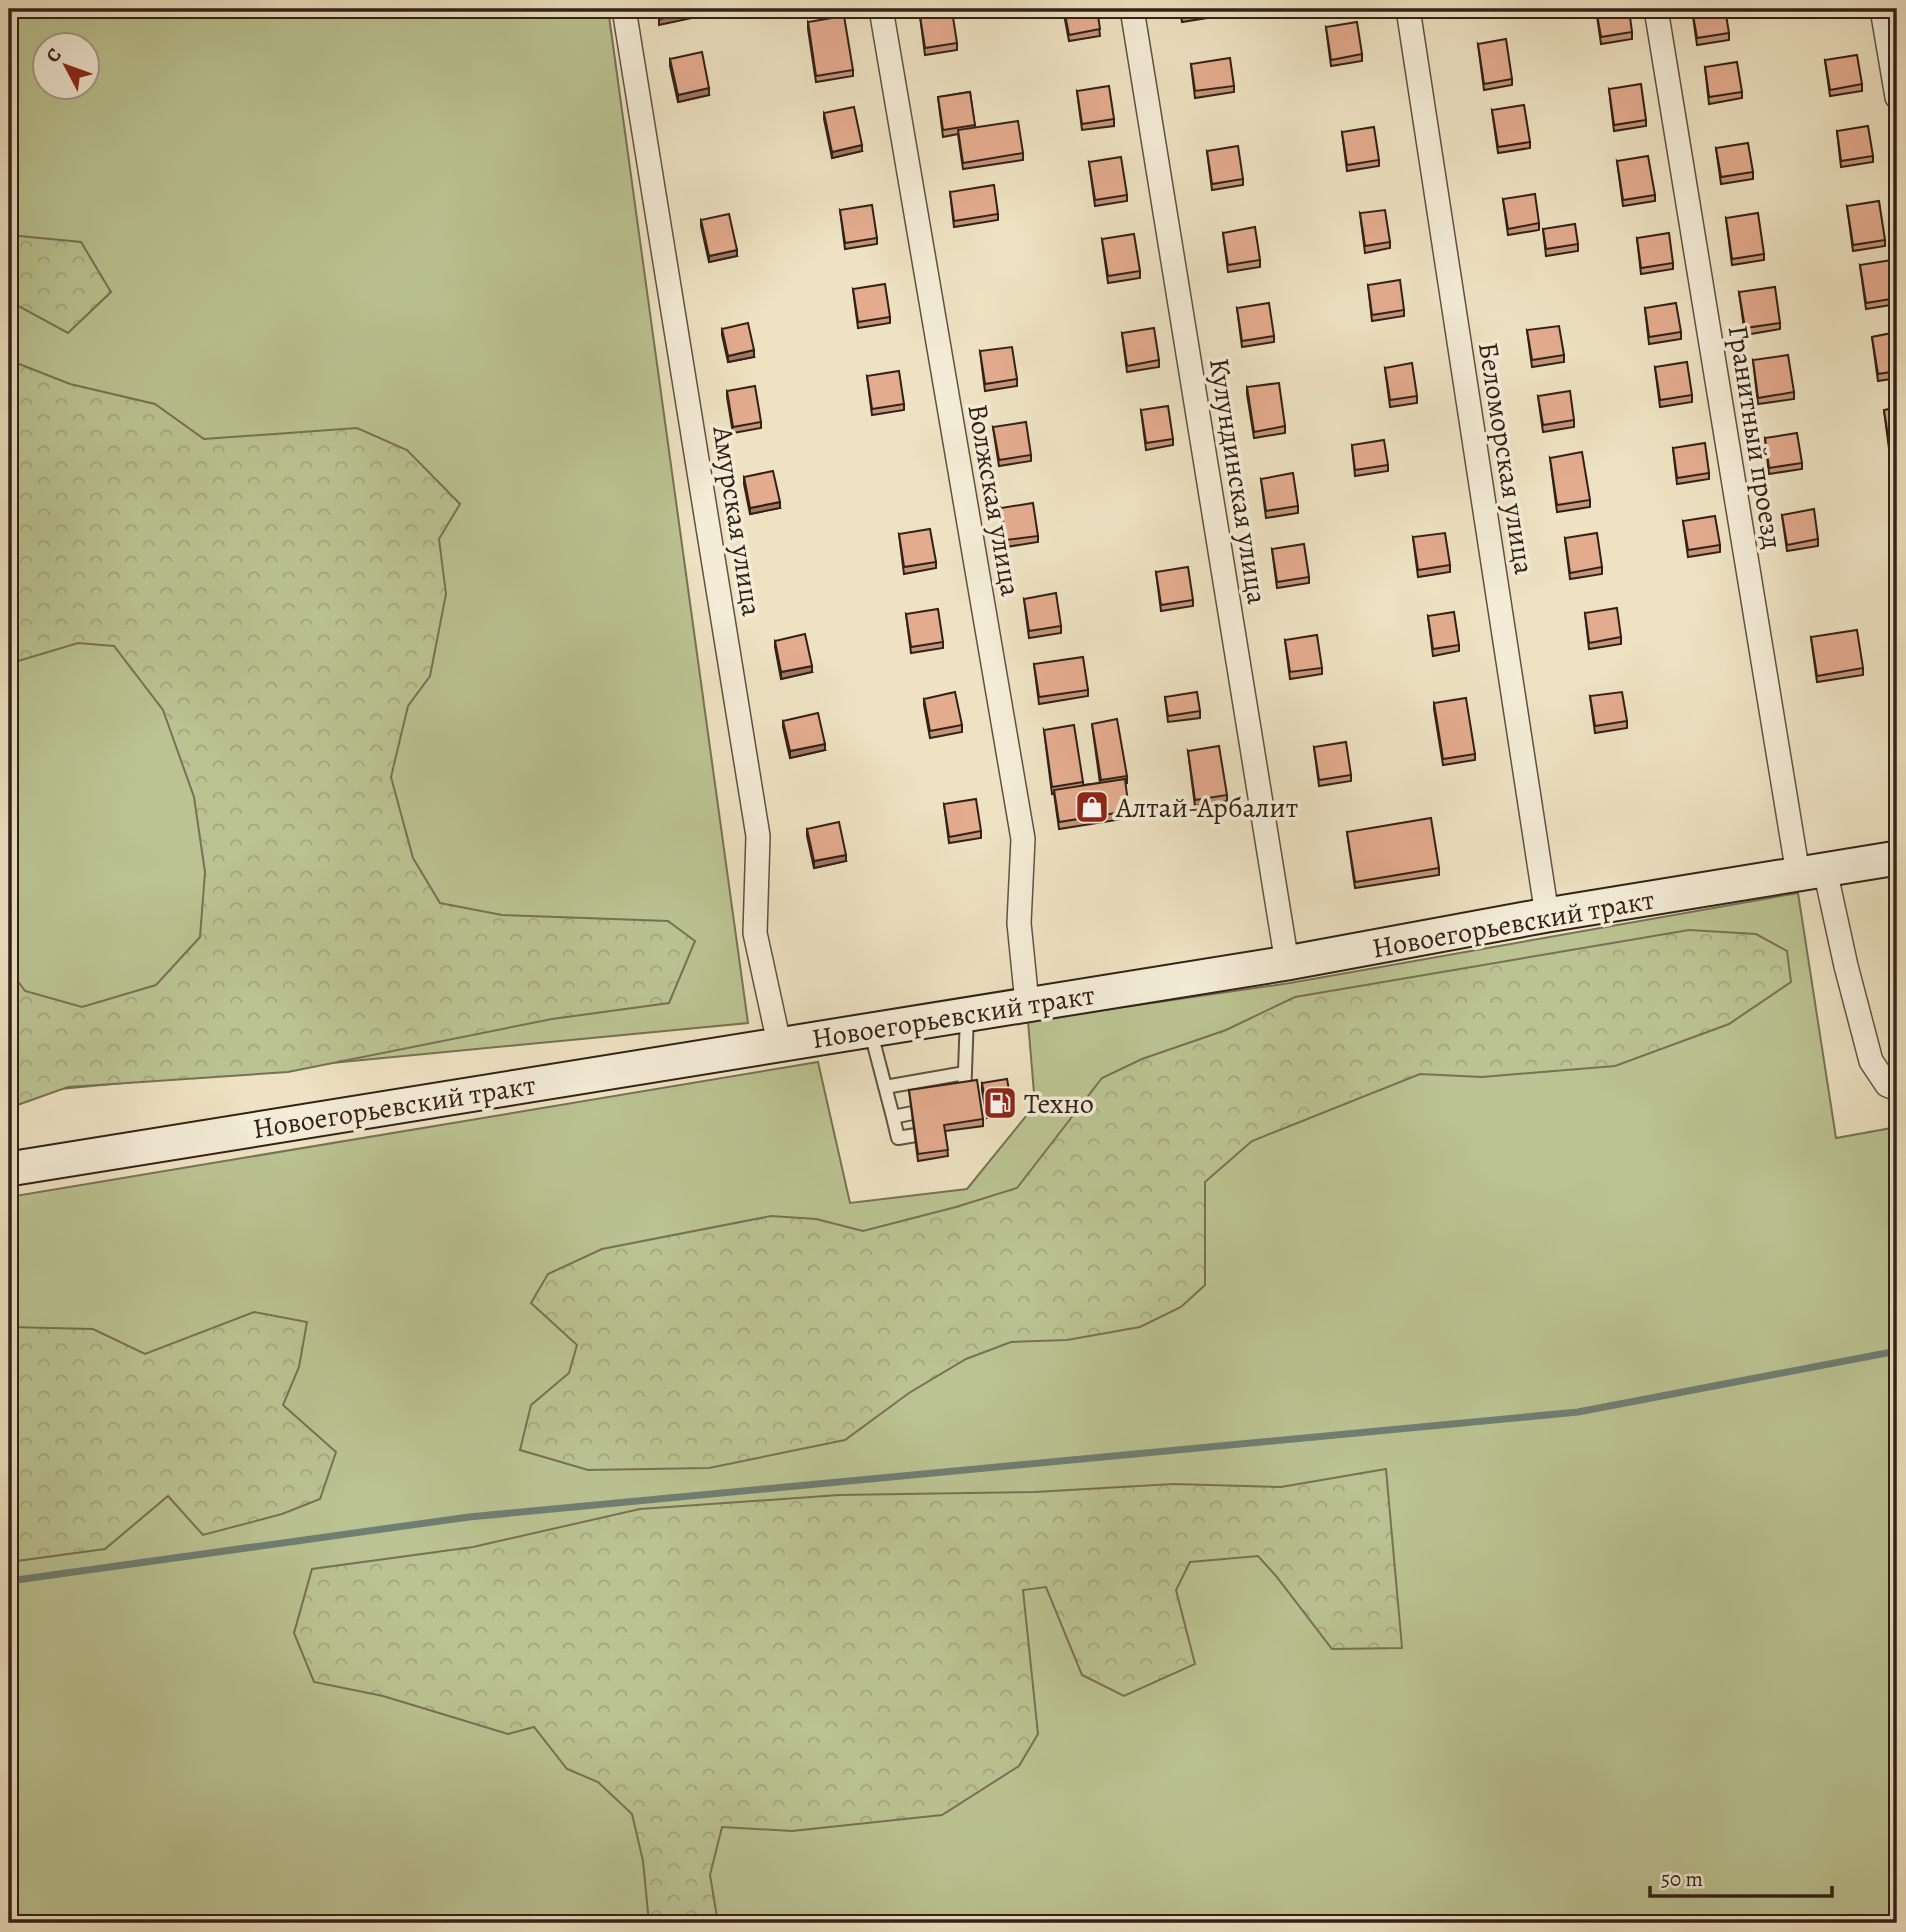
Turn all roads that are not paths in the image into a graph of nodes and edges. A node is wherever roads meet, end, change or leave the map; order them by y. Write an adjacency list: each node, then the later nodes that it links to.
1 (624, 9): 15 (street, Амурская улица)
2 (881, 9): 12 (street, Волжская улица)
3 (1132, 9): 11 (street, Кулундинская улица)
4 (1408, 9): 10 (street, Беломорская улица)
5 (1656, 9): 9 (street, Гранитный проезд)
6 (1882, 9): 7 (street)
7 (1897, 97)
8 (1897, 858): 9 (main road, Новоегорьевский тракт)
9 (1812, 872): 10 (main road, Новоегорьевский тракт); 18 (street, Гранитный проезд)
10 (1547, 915): 11 (main road, Новоегорьевский тракт)
11 (1287, 963): 12 (main road, Новоегорьевский тракт)
12 (1027, 1003): 13 (main road, Новоегорьевский тракт)
13 (967, 1014): 14 (main road, Новоегорьевский тракт); 16 (lane)
14 (870, 1029): 15 (main road, Новоегорьевский тракт); 17 (lane)
15 (779, 1043): 21 (main road, Новоегорьевский тракт)
16 (965, 1073): 17 (lane); 19 (lane)
17 (885, 1087): 19 (lane)
18 (1897, 1089)
19 (893, 1117): 20 (lane)
20 (937, 1132)
21 (9, 1169)

